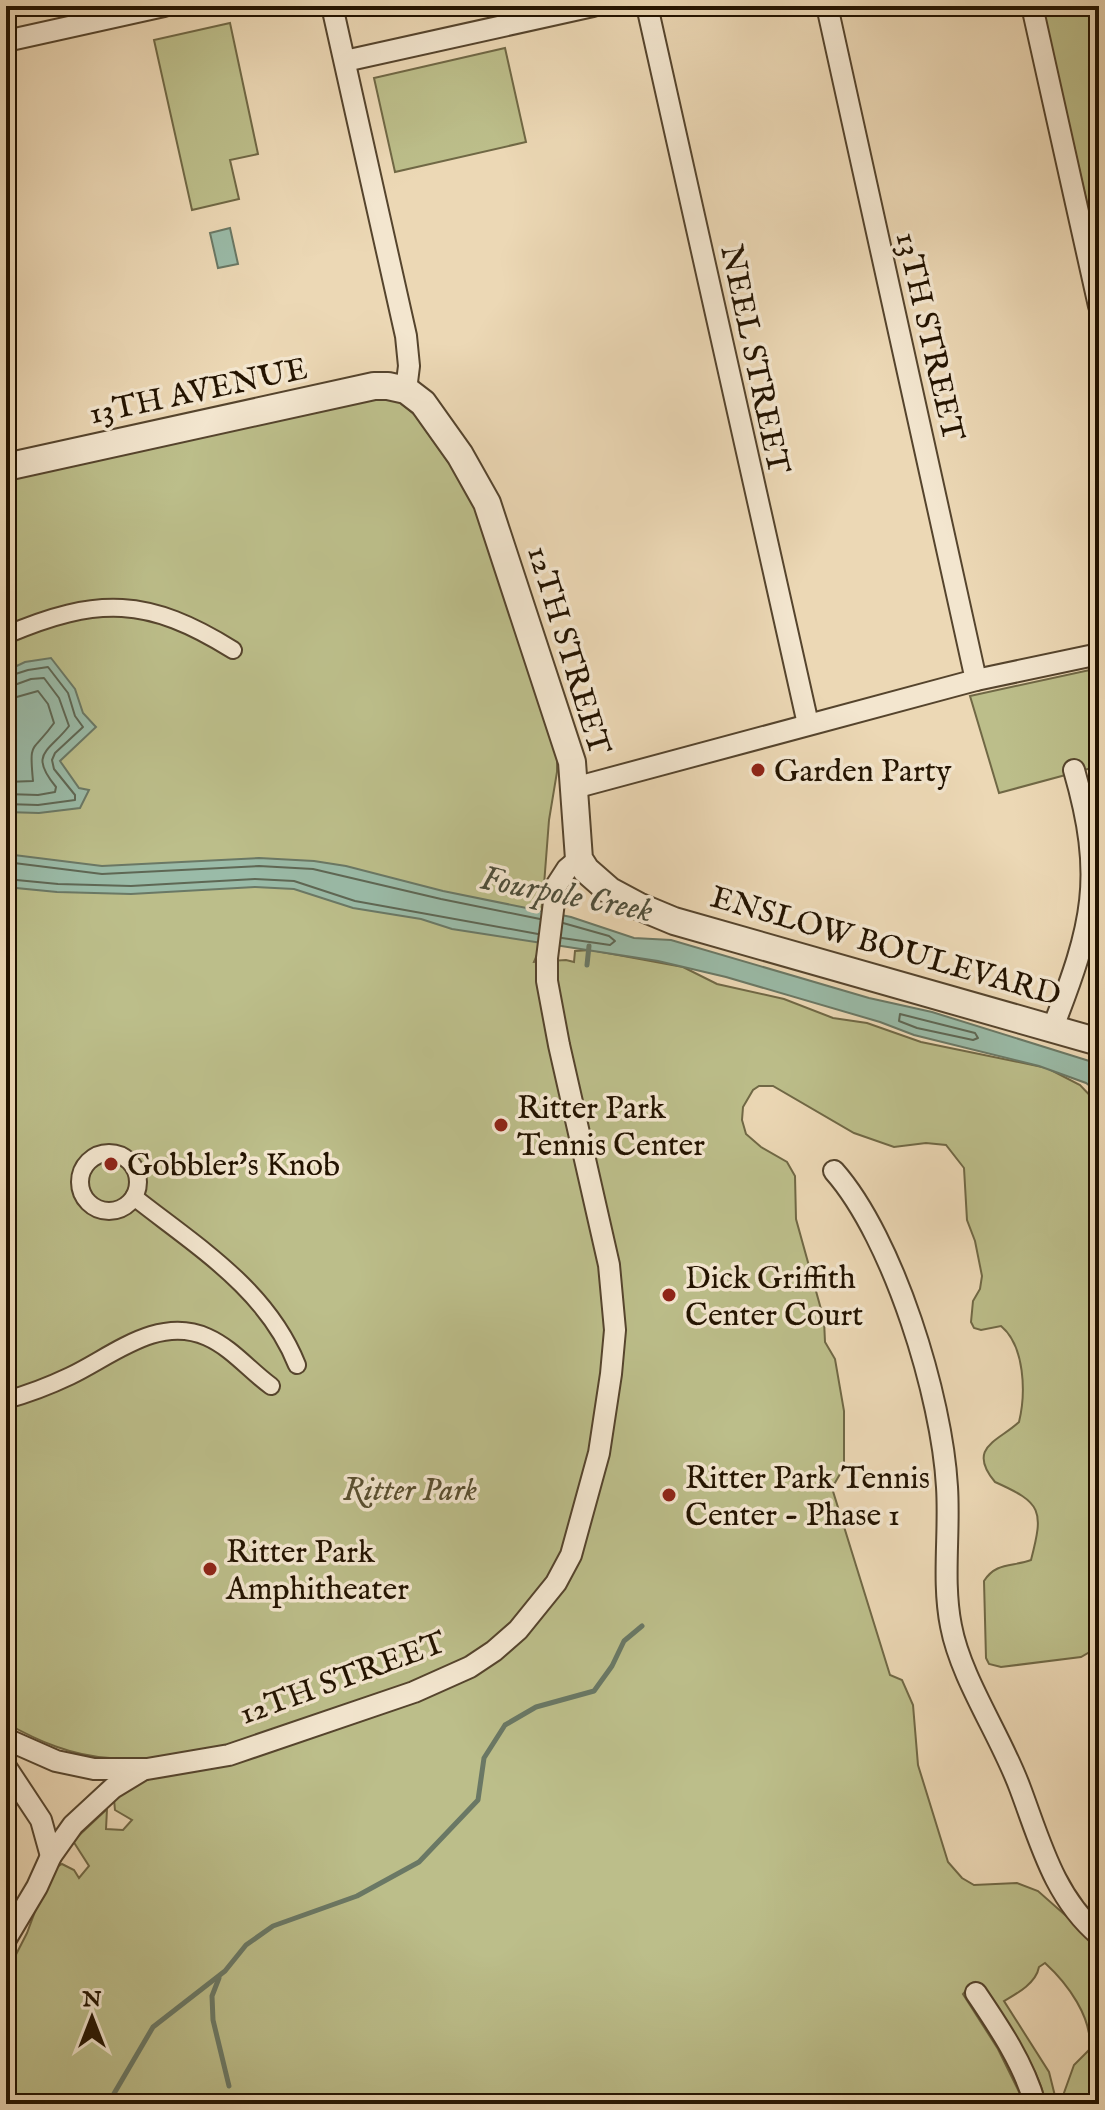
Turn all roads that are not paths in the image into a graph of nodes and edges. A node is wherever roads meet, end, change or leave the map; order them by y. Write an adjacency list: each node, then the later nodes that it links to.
1 (164, 6): 7 (street)
2 (332, 6): 8 (street)
3 (593, 6): 8 (street)
4 (647, 6): 16 (street, NEEL STREET)
5 (827, 6): 15 (street, 13TH STREET)
6 (1032, 6): 9 (street)
7 (6, 41)
8 (345, 61): 10 (street)
9 (1099, 306)
10 (406, 390): 11 (street, 13TH AVENUE); 18 (street, 12TH STREET)
11 (6, 467)
12 (6, 635): 13 (street)
13 (233, 650)
14 (1099, 654): 15 (street)
15 (976, 680): 16 (street)
16 (808, 724): 18 (street)
17 (1074, 770): 20 (street)
18 (574, 788): 19 (street, 12TH STREET)
19 (579, 859): 20 (street, ENSLOW BOULEVARD); 29 (street, 12TH STREET)
20 (1053, 1027): 21 (street, ENSLOW BOULEVARD)
21 (1099, 1042)
22 (834, 1171): 31 (street)
23 (134, 1197): 24 (street)
24 (297, 1365)
25 (271, 1386): 26 (street)
26 (6, 1400)
27 (6, 1739): 29 (street, 12TH STREET)
28 (6, 1767): 30 (street)
29 (147, 1769): 30 (street)
30 (51, 1856): 32 (street)
31 (1099, 1935)
32 (6, 1939)
33 (976, 1993): 34 (street)
34 (1035, 2104)

